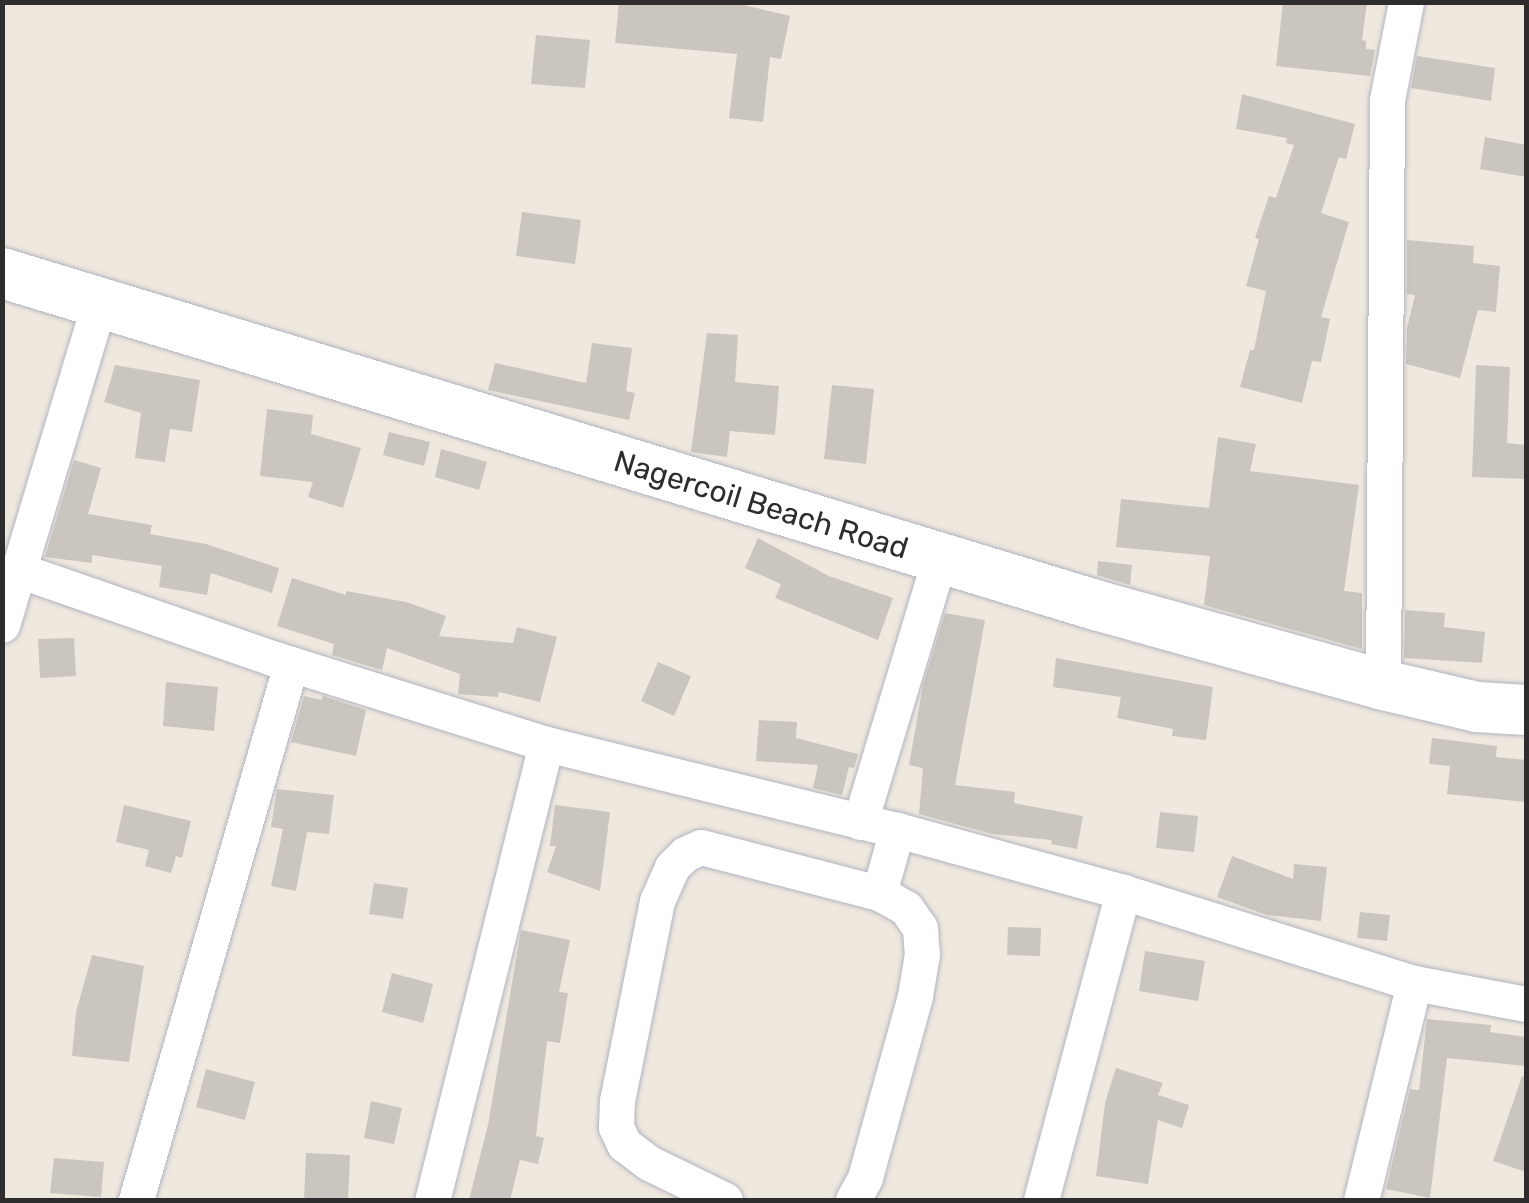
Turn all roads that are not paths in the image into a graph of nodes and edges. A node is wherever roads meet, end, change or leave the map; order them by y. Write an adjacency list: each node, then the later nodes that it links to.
1 (1406, 2): 8 (street)
2 (2, 273): 3 (main road, Nagercoil Beach Road)
3 (99, 303): 4 (main road, Nagercoil Beach Road); 5 (street)
4 (940, 560): 8 (main road, Nagercoil Beach Road); 11 (street)
5 (18, 570): 6 (street); 7 (street)
6 (2, 625)
7 (291, 664): 10 (street); 17 (street)
8 (1382, 684): 9 (main road, Nagercoil Beach Road)
9 (1526, 710)
10 (546, 744): 11 (street); 18 (street)
11 (860, 822): 12 (street)
12 (897, 830): 13 (street); 14 (street)
13 (1123, 892): 15 (street); 21 (street)
14 (879, 893): 19 (street); 20 (street)
15 (1414, 983): 16 (street); 22 (street)
16 (1526, 1004)
17 (136, 1200)
18 (432, 1200)
19 (724, 1200)
20 (854, 1200)
21 (1042, 1200)
22 (1361, 1200)

